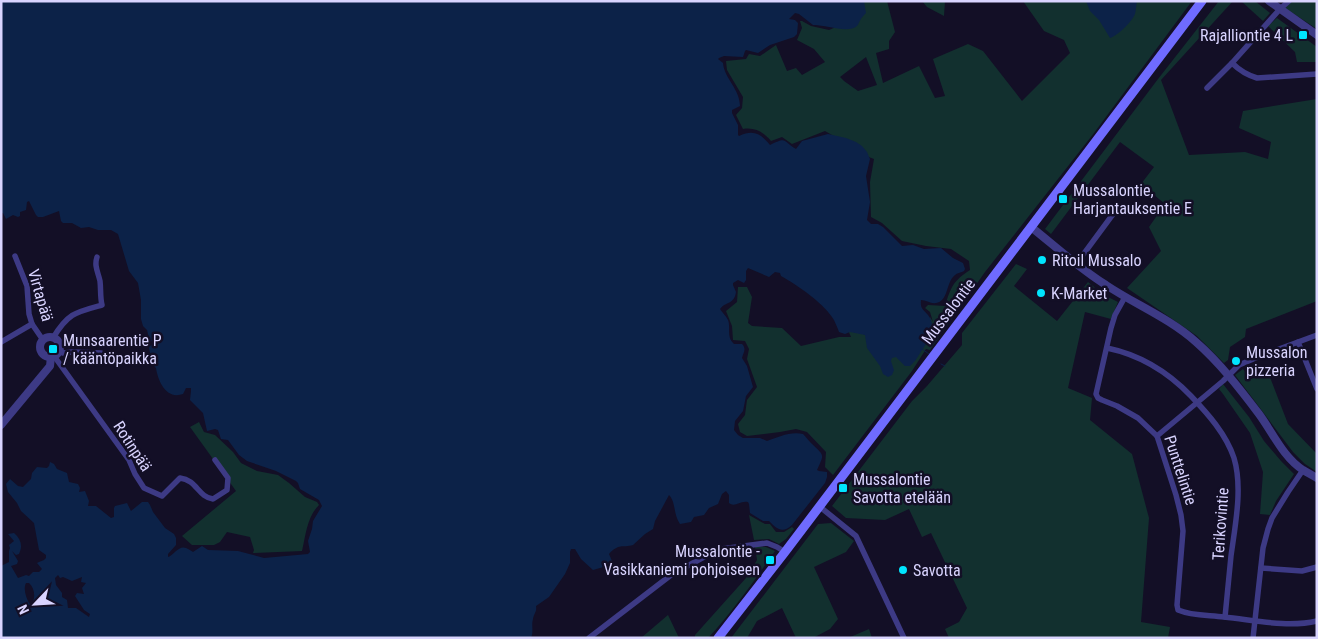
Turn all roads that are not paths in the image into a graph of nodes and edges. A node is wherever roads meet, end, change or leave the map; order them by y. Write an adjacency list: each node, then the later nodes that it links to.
1 (1202, 1): 10 (main road, Mussalontie)
2 (1269, 1): 4 (street)
3 (1289, 1): 4 (street)
4 (1280, 9): 5 (street); 6 (street)
5 (1317, 35)
6 (1232, 63): 7 (street); 8 (street)
7 (1317, 74)
8 (1207, 88)
9 (1119, 206): 13 (street)
10 (1031, 227): 13 (street); 32 (main road, Mussalontie)
11 (15, 256): 15 (street, Virtapää)
12 (97, 257): 17 (street)
13 (1077, 263): 14 (street)
14 (1125, 297): 21 (street, Punttelintie); 24 (street)
15 (32, 324): 18 (street, Virtapää); 19 (street)
16 (1317, 335): 20 (street)
17 (53, 338): 18 (street); 23 (street)
18 (44, 340): 23 (street)
19 (1, 342)
20 (1298, 342): 24 (street); 25 (street)
21 (1107, 348): 26 (street, Terikovintie); 28 (street, Punttelintie)
22 (101, 353): 23 (street)
23 (55, 355): 27 (street); 29 (street, Rotinpää)
24 (1228, 376): 26 (street); 30 (street)
25 (1317, 389)
26 (1197, 403): 28 (street); 36 (street, Terikovintie)
27 (1, 425)
28 (1158, 436): 36 (street, Punttelintie)
29 (214, 460)
30 (1303, 470): 31 (street); 35 (street)
31 (1317, 478)
32 (819, 506): 33 (main road, Mussalontie); 41 (street)
33 (785, 552): 39 (street); 40 (main road, Mussalontie)
34 (1317, 567): 35 (street)
35 (1261, 568): 37 (street)
36 (1225, 617): 37 (street, Punttelintie)
37 (1255, 621): 38 (street, Punttelintie); 42 (street)
38 (1317, 622)
39 (589, 638)
40 (718, 638)
41 (904, 638)
42 (1253, 638)

